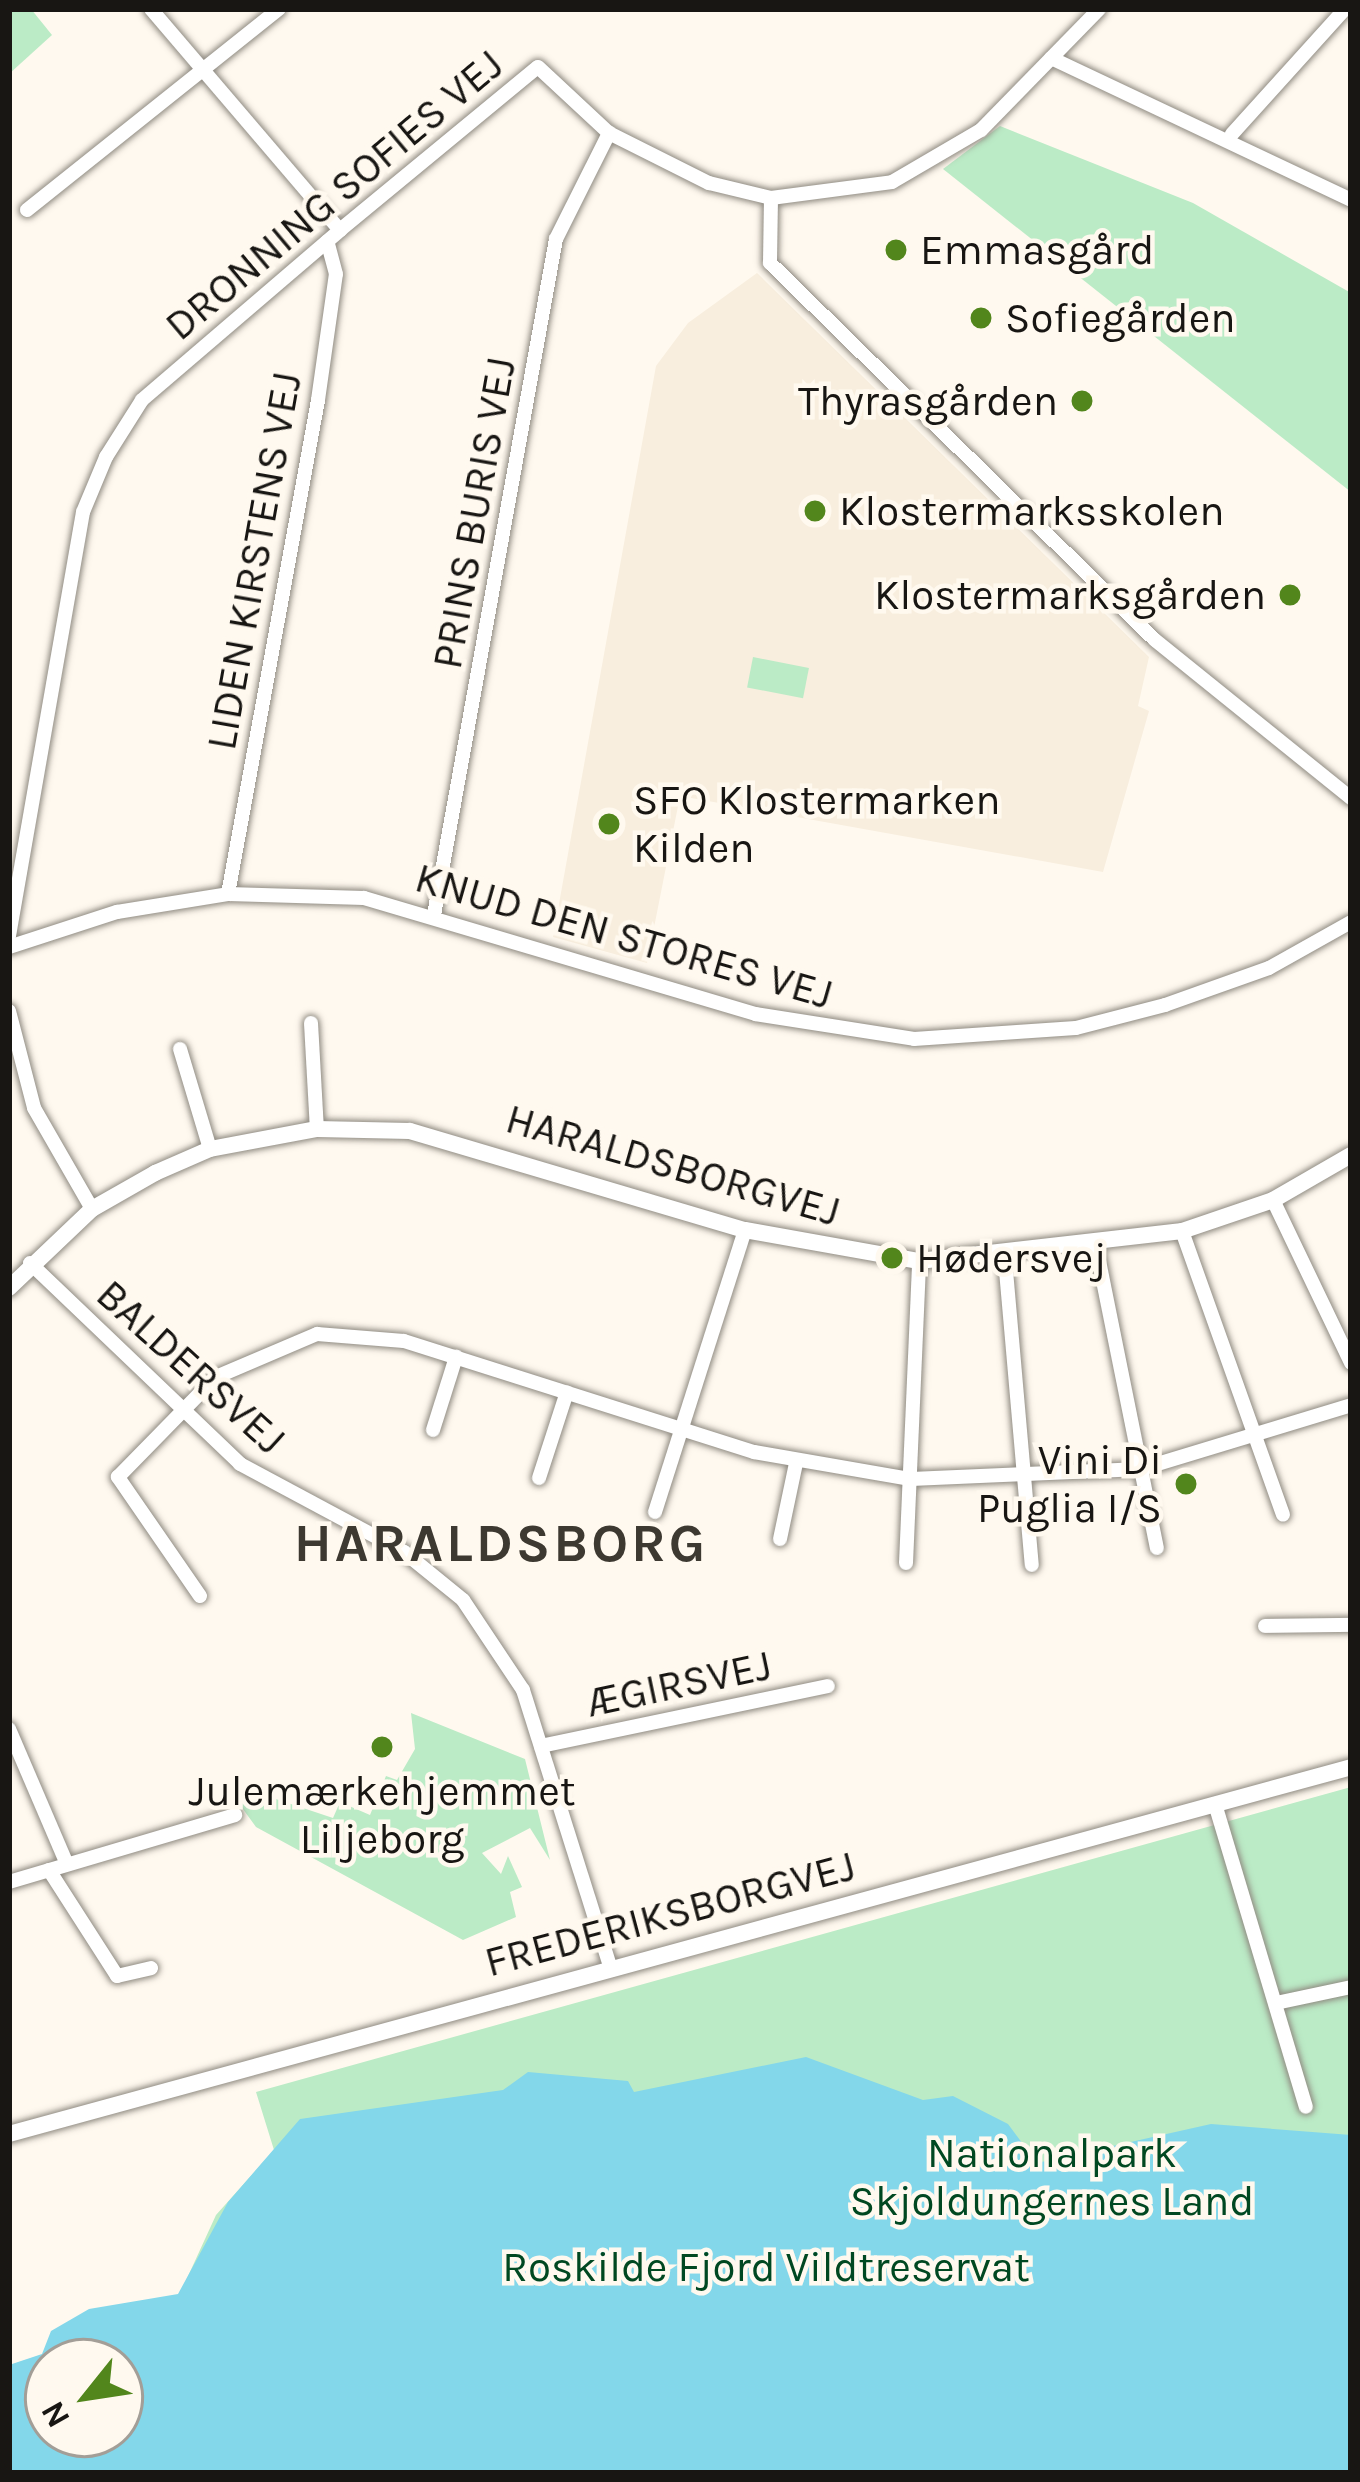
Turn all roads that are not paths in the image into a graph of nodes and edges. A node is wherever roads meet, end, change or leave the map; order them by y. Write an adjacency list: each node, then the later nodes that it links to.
1 (151, 9): 6 (street)
2 (279, 9): 6 (street)
3 (1100, 9): 5 (street, DRONNING SOFIES VEJ)
4 (1346, 9): 8 (street)
5 (1051, 58): 8 (street); 9 (street, DRONNING SOFIES VEJ)
6 (204, 69): 11 (street); 12 (street)
7 (609, 133): 9 (street, DRONNING SOFIES VEJ); 12 (street, DRONNING SOFIES VEJ); 16 (street, PRINS BURIS VEJ)
8 (1232, 134): 10 (street)
9 (771, 198): 14 (street)
10 (1351, 200)
11 (27, 210)
12 (340, 230): 13 (street, DRONNING SOFIES VEJ)
13 (327, 242): 15 (street, LIDEN KIRSTENS VEJ); 18 (street, DRONNING SOFIES VEJ)
14 (1351, 797)
15 (228, 894): 16 (street, KNUD DEN STORES VEJ); 19 (street, KNUD DEN STORES VEJ)
16 (434, 915): 17 (street, KNUD DEN STORES VEJ)
17 (1351, 922)
18 (9, 936)
19 (9, 947)
20 (9, 1011): 27 (street)
21 (311, 1023): 23 (street)
22 (180, 1049): 24 (street)
23 (317, 1129): 24 (street, HARALDSBORGVEJ); 28 (street, HARALDSBORGVEJ)
24 (210, 1149): 27 (street, HARALDSBORGVEJ)
25 (1351, 1155): 26 (street, HARALDSBORGVEJ)
26 (1273, 1200): 29 (street, HARALDSBORGVEJ); 36 (street)
27 (92, 1209): 33 (street, HARALDSBORGVEJ)
28 (746, 1230): 32 (street, HARALDSBORGVEJ); 40 (street)
29 (1182, 1231): 30 (street, HARALDSBORGVEJ); 42 (street)
30 (1096, 1246): 31 (street, HARALDSBORGVEJ); 44 (street)
31 (1005, 1259): 32 (street, HARALDSBORGVEJ); 47 (street)
32 (920, 1261): 46 (street)
33 (30, 1263): 34 (street, HARALDSBORGVEJ); 39 (street, BALDERSVEJ)
34 (9, 1288)
35 (456, 1358): 37 (street); 39 (street); 41 (street)
36 (1351, 1364)
37 (567, 1392): 40 (street); 45 (street)
38 (1351, 1405): 42 (street)
39 (182, 1410): 54 (street); 59 (street, BALDERSVEJ)
40 (682, 1428): 43 (street); 48 (street)
41 (433, 1430)
42 (1257, 1440): 44 (street); 49 (street)
43 (796, 1462): 46 (street); 50 (street)
44 (1141, 1469): 47 (street); 51 (street)
45 (539, 1478)
46 (911, 1479): 47 (street); 52 (street)
47 (1026, 1480): 53 (street)
48 (655, 1512)
49 (1283, 1515)
50 (780, 1539)
51 (1157, 1548)
52 (906, 1563)
53 (1032, 1565)
54 (200, 1596)
55 (1351, 1625): 56 (street)
56 (1264, 1626)
57 (828, 1686): 59 (street, ÆGIRSVEJ)
58 (9, 1730): 63 (street)
59 (542, 1746): 67 (street, BALDERSVEJ)
60 (1351, 1767): 61 (street, FREDERIKSBORGVEJ)
61 (1215, 1804): 67 (street, FREDERIKSBORGVEJ); 69 (street)
62 (235, 1815): 63 (street)
63 (67, 1864): 64 (street)
64 (49, 1870): 65 (street); 66 (street)
65 (9, 1882)
66 (151, 1968)
67 (611, 1969): 71 (street, FREDERIKSBORGVEJ)
68 (1351, 1987): 69 (street)
69 (1276, 2002): 70 (street)
70 (1306, 2108)
71 (9, 2134)

